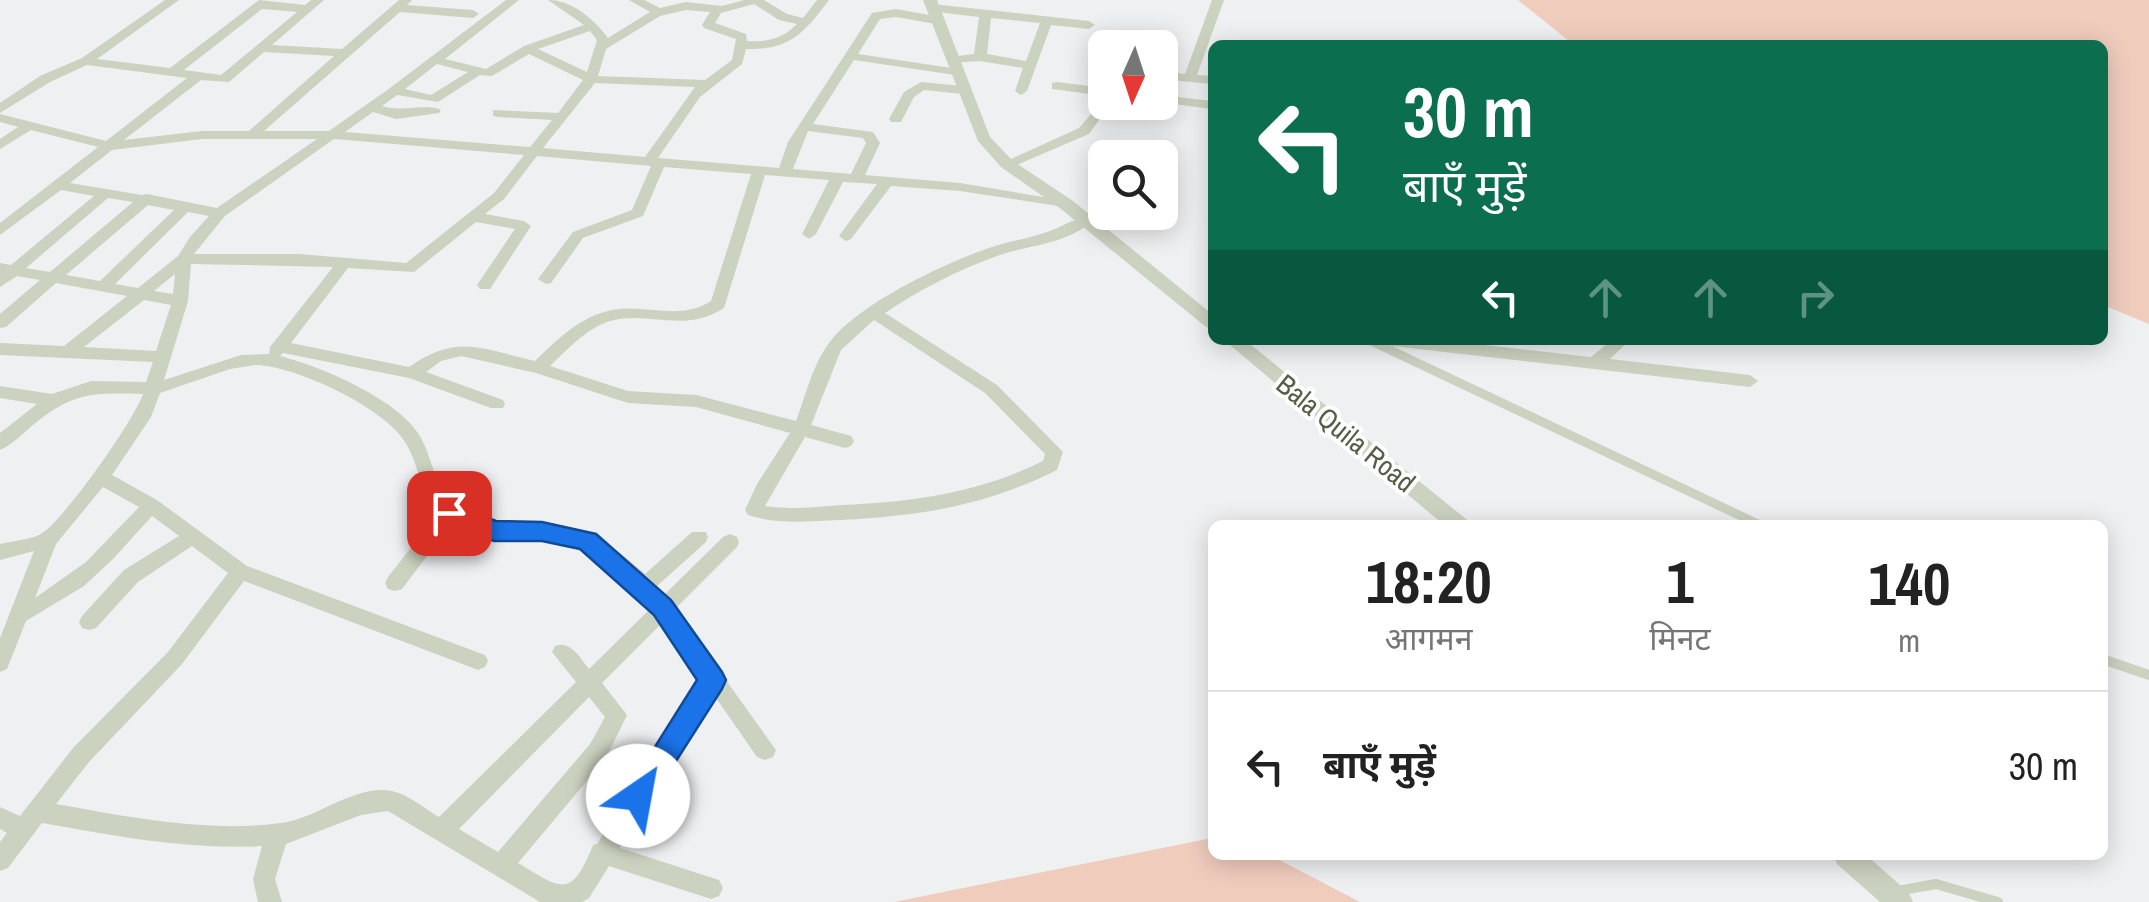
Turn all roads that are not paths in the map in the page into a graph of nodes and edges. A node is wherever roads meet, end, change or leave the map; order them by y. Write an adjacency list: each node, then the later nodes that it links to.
1 (173, 0): 29 (street)
2 (512, 0): 28 (street)
3 (554, 0): 19 (street)
4 (635, 0): 11 (street)
5 (755, 0): 13 (street); 17 (street)
6 (1218, 0): 22 (street)
7 (817, 1): 17 (street)
8 (262, 3): 9 (street); 33 (street)
9 (313, 4): 23 (street)
10 (401, 4): 14 (street); 25 (street)
11 (668, 7): 13 (street); 21 (street)
12 (933, 9): 15 (street); 26 (street); 30 (street)
13 (716, 12): 20 (street)
14 (473, 14)
15 (984, 14): 16 (street); 27 (street)
16 (1047, 20): 18 (street); 31 (street)
17 (805, 22): 20 (street)
18 (1089, 25)
19 (593, 26): 21 (street); 24 (street)
20 (743, 45): 39 (street)
21 (604, 46): 37 (street)
22 (1206, 46): 36 (street)
23 (261, 48): 25 (street); 34 (street)
24 (528, 49): 32 (street); 37 (street)
25 (344, 53): 57 (street)
26 (849, 56): 30 (street); 56 (street)
27 (980, 57): 30 (street); 31 (street)
28 (435, 60): 32 (street); 43 (street)
29 (86, 61): 33 (street); 48 (street)
30 (956, 66): 41 (street)
31 (1030, 66): 44 (street)
32 (478, 71): 43 (street)
33 (172, 73): 34 (street)
34 (198, 76): 60 (street)
35 (1178, 76): 36 (street)
36 (1190, 76): 38 (street)
37 (591, 79): 39 (street); 51 (street)
38 (1208, 79)
39 (704, 84): 62 (street)
40 (1057, 86): 42 (street)
41 (963, 90): 53 (street); 63 (street)
42 (1088, 90)
43 (395, 91): 47 (street)
44 (1021, 91)
45 (1178, 101): 46 (street)
46 (1208, 105)
47 (372, 107): 49 (street); 58 (street)
48 (0, 110)
49 (434, 110)
50 (498, 113): 51 (street)
51 (561, 117): 61 (street)
52 (0, 118): 55 (street)
53 (896, 118)
54 (1092, 120): 63 (street)
55 (28, 126): 59 (street); 60 (street)
56 (805, 127): 65 (street); 67 (street)
57 (254, 133): 58 (street); 60 (street)
58 (330, 135): 61 (street); 74 (street)
59 (0, 145)
60 (108, 146): 69 (street)
61 (536, 151): 62 (street); 76 (street)
62 (654, 161): 64 (street); 85 (street)
63 (1007, 164): 72 (street)
64 (759, 171): 65 (street); 103 (street)
65 (785, 172): 66 (street)
66 (838, 177): 67 (street); 79 (street)
67 (856, 178): 68 (street)
68 (887, 181): 72 (street); 80 (street)
69 (57, 184): 70 (street); 75 (street)
70 (107, 192): 71 (street); 83 (street)
71 (147, 198): 73 (street); 84 (street)
72 (1067, 205): 77 (street)
73 (186, 206): 74 (street); 87 (street)
74 (220, 213): 81 (street)
75 (8, 216): 78 (street)
76 (474, 218): 82 (street); 88 (street)
77 (1085, 221): 91 (street); 92 (street)
78 (0, 230)
79 (809, 234)
80 (846, 236)
81 (184, 259): 82 (street); 89 (street); 90 (street)
82 (345, 262): 100 (street)
83 (7, 269): 84 (street); 86 (street)
84 (56, 277): 87 (street); 93 (street)
85 (546, 278)
86 (0, 282)
87 (106, 284): 89 (street)
88 (485, 285)
89 (140, 293): 90 (street); 99 (street)
90 (180, 302): 101 (street)
91 (872, 312): 110 (street); 110 (street)
92 (1208, 318)
93 (0, 323)
94 (1239, 345): 116 (street, Bala Quila Road)
95 (1380, 345): 117 (lane)
96 (1451, 345): 102 (street)
97 (1616, 345): 102 (street)
98 (0, 348): 99 (street)
99 (68, 352): 101 (street)
100 (274, 353): 104 (street); 106 (street); 115 (street)
101 (164, 357): 106 (street)
102 (1596, 362): 105 (street)
103 (538, 368): 104 (street); 110 (street)
104 (412, 373): 109 (street)
105 (1750, 381)
106 (156, 387): 108 (street); 113 (street)
107 (0, 392): 108 (street)
108 (56, 401): 112 (street)
109 (497, 404)
110 (800, 430): 111 (street)
111 (846, 441)
112 (0, 443)
113 (101, 477): 114 (street); 120 (street)
114 (151, 506): 118 (street); 127 (street)
115 (449, 513): 124 (street); 125 (street)
116 (1453, 520)
117 (1749, 520)
118 (194, 536): 123 (street); 128 (street)
119 (699, 537): 125 (street)
120 (48, 540): 122 (street); 127 (street)
121 (730, 542): 126 (street)
122 (0, 552)
123 (240, 572): 130 (street); 138 (street)
124 (394, 583)
125 (643, 587): 126 (street)
126 (662, 608): 134 (street); 135 (street)
127 (22, 614): 132 (street)
128 (88, 622)
129 (562, 652): 135 (street)
130 (478, 661)
131 (2108, 662): 133 (lane)
132 (0, 663)
133 (2149, 675)
134 (712, 680): 136 (street); 141 (street)
135 (588, 682): 139 (street); 144 (street)
136 (764, 750)
137 (0, 818): 138 (street)
138 (32, 821): 140 (street); 142 (street)
139 (442, 830): 140 (street); 144 (street)
140 (277, 835): 147 (street)
141 (601, 853): 144 (street); 145 (street)
142 (0, 860)
143 (1852, 860): 146 (street)
144 (502, 865)
145 (711, 888)
146 (1895, 897): 148 (lane)
147 (270, 902)
148 (1998, 902)

